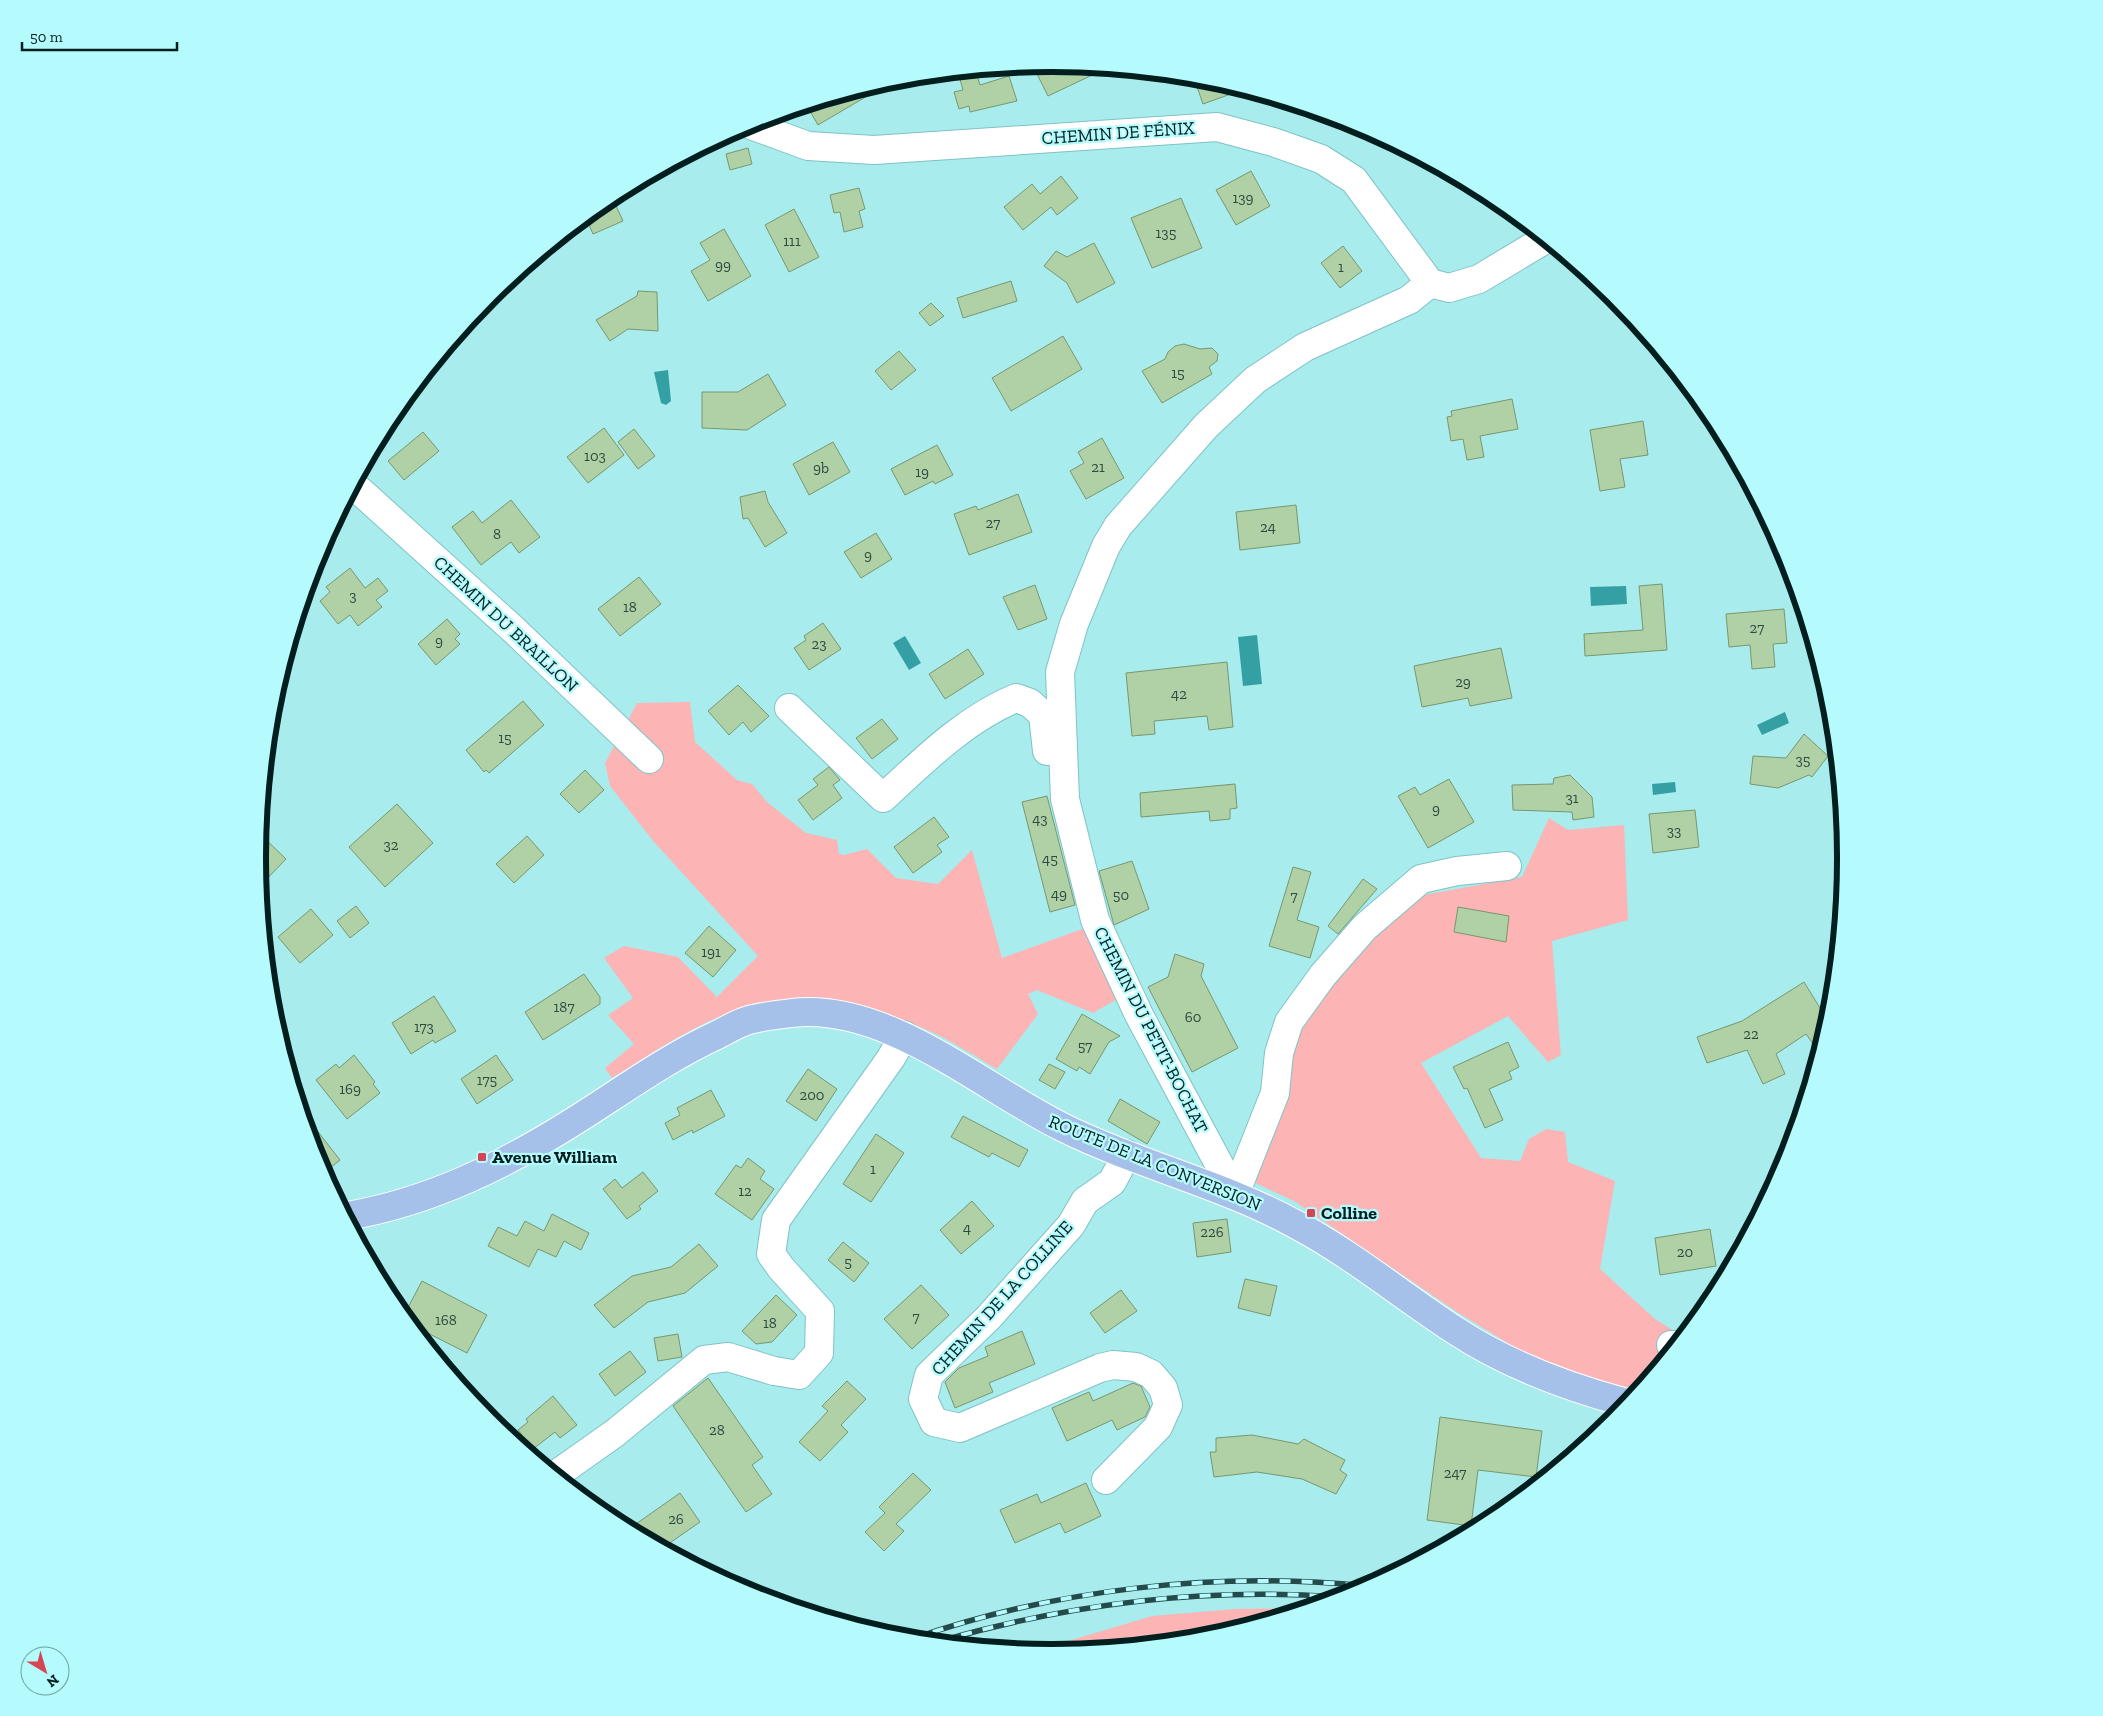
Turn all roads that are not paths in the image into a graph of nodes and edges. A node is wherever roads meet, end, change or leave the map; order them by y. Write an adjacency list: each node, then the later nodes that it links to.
1 (760, 129): 3 (street, CHEMIN DE FÉNIX)
2 (1539, 243): 3 (street)
3 (1430, 283): 7 (street, CHEMIN DU PETIT-BOCHAT)
4 (355, 496): 6 (street, CHEMIN DU BRAILLON)
5 (789, 708): 7 (street)
6 (649, 759)
7 (1062, 776): 11 (street, CHEMIN DU PETIT-BOCHAT)
8 (1507, 866): 11 (street)
9 (904, 1035): 10 (main road, ROUTE DE LA CONVERSION); 12 (main road, ROUTE DE LA CONVERSION); 14 (street)
10 (1127, 1154): 11 (main road, ROUTE DE LA CONVERSION); 15 (street, CHEMIN DE LA COLLINE)
11 (1235, 1194): 13 (main road, ROUTE DE LA CONVERSION)
12 (352, 1215)
13 (1619, 1401)
14 (561, 1471)
15 (1106, 1480)

